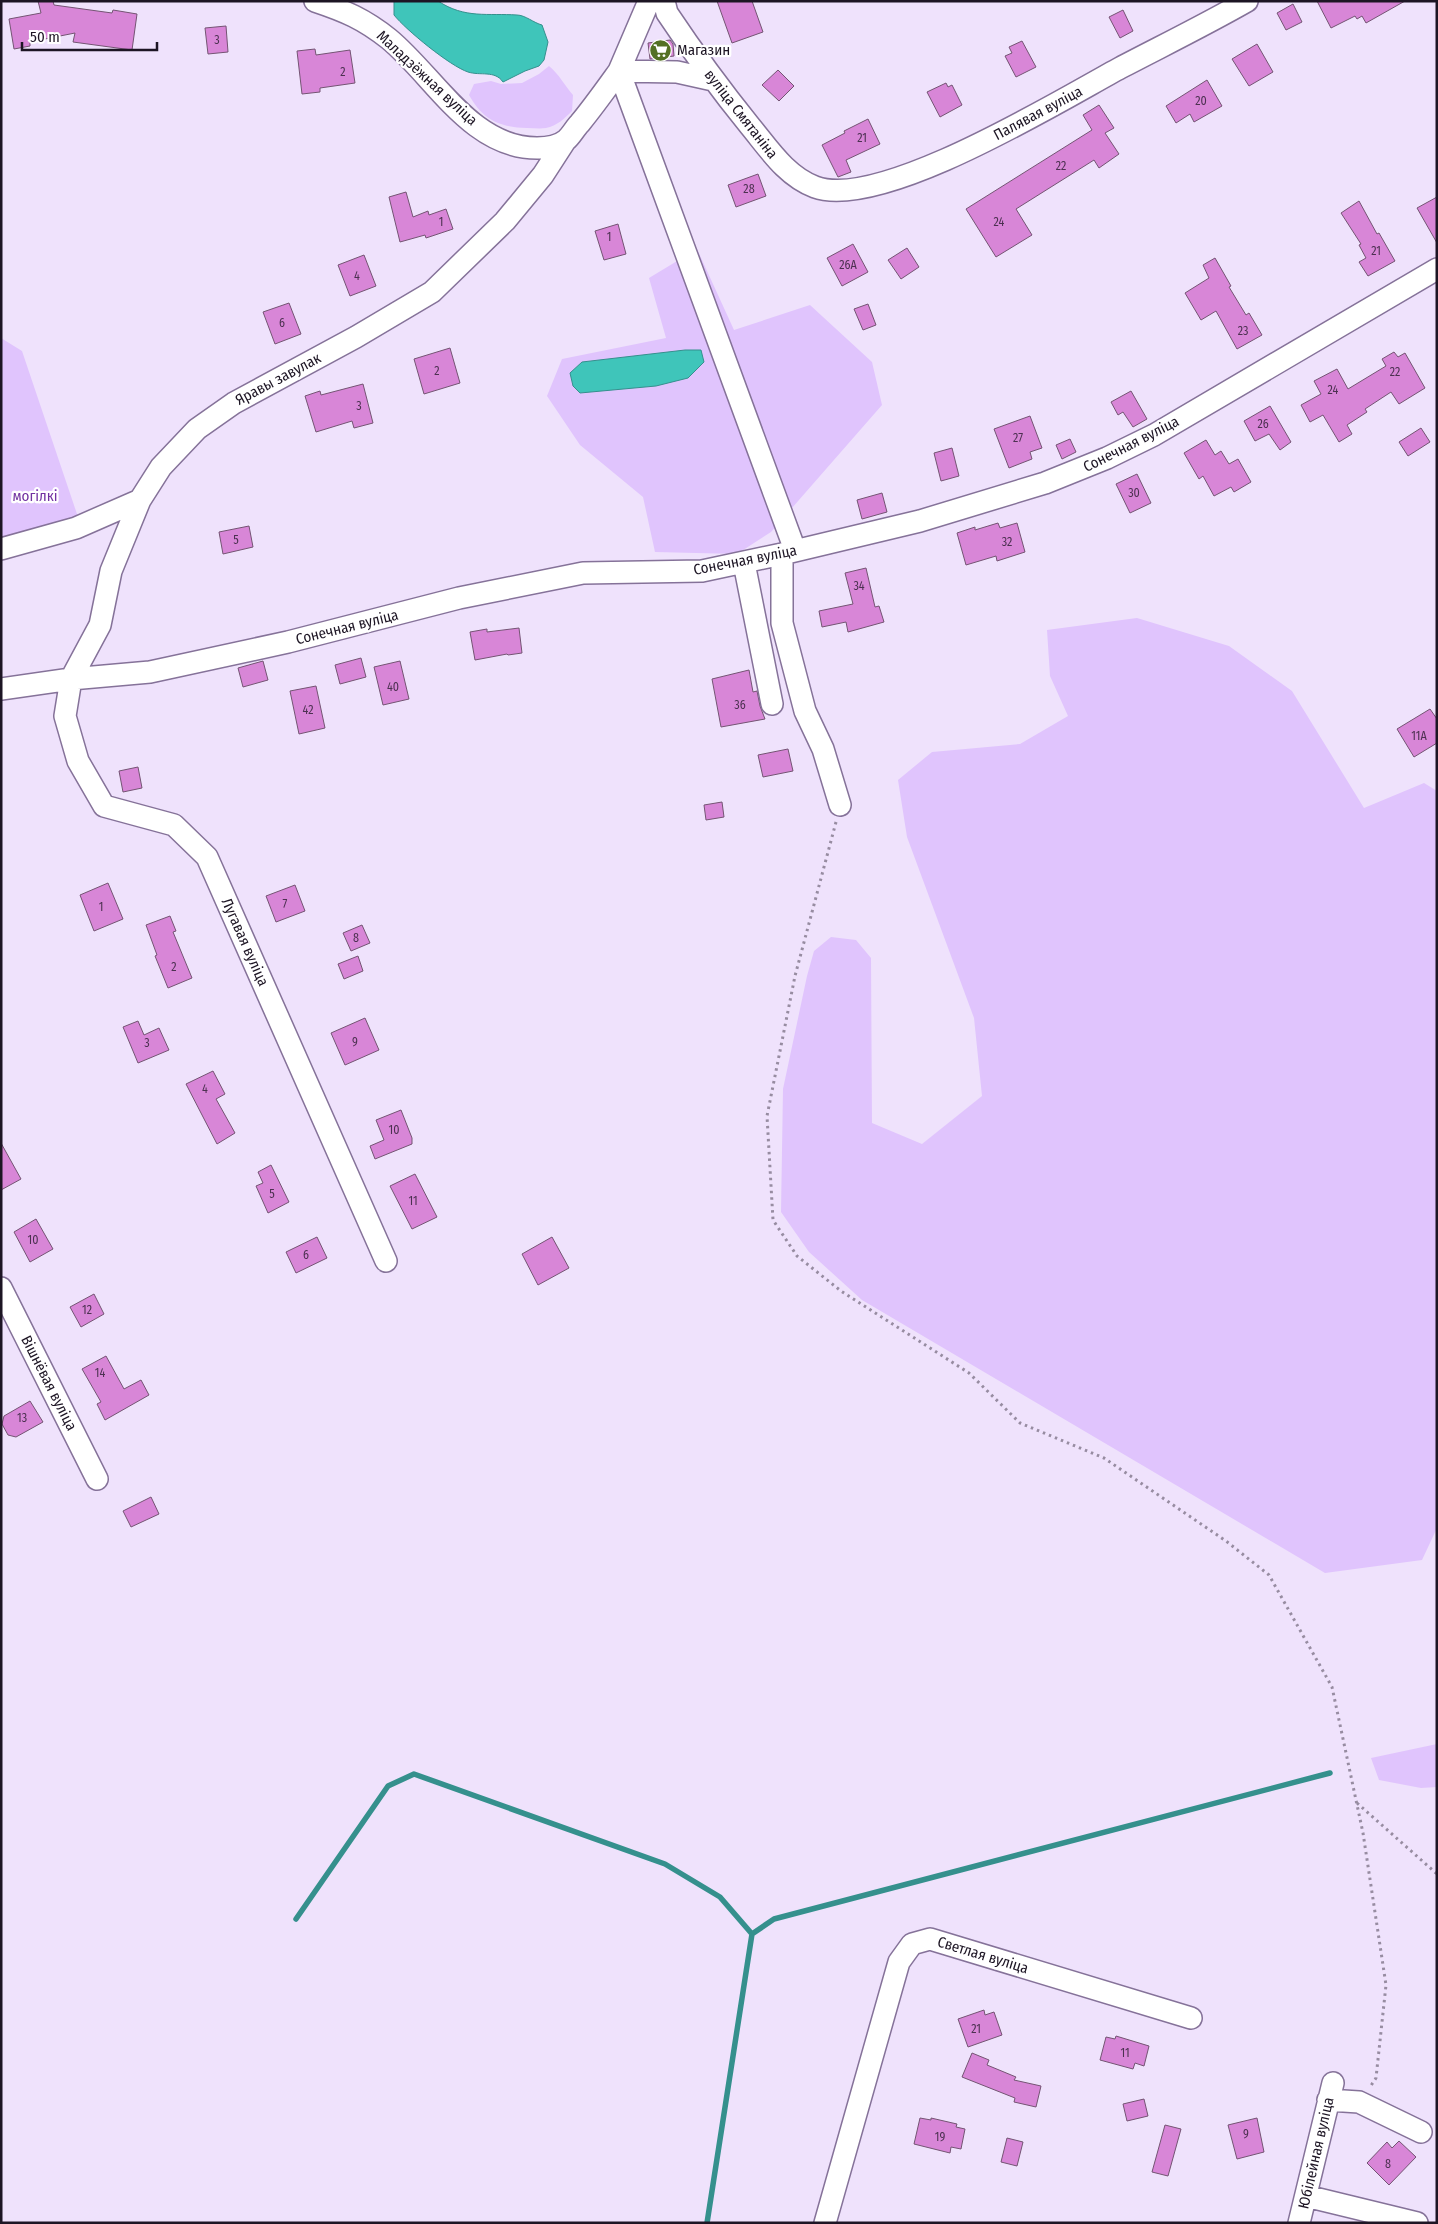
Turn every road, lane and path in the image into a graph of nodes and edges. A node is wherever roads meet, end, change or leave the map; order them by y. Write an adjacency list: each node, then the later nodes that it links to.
1 (315, 1): 7 (street, Маладзёжная вуліца)
2 (649, 1): 5 (street)
3 (664, 1): 6 (street, вуліца Смятаніна)
4 (1247, 1): 8 (street, Палявая вуліца)
5 (619, 71): 6 (street); 7 (street); 12 (street)
6 (713, 80): 8 (street, вуліца Смятаніна)
7 (565, 141): 10 (street, Яравы завулак)
8 (817, 188)
9 (1437, 269): 12 (street, Сонечная вуліца)
10 (140, 500): 11 (street); 14 (street, Яравы завулак)
11 (1, 549)
12 (789, 552): 13 (street, Сонечная вуліца); 17 (street)
13 (744, 562): 14 (street, Сонечная вуліца); 16 (street)
14 (71, 678): 15 (street, Сонечная вуліца); 18 (street, Лугавая вуліца)
15 (1, 689)
16 (772, 704)
17 (840, 805): 21 (path)
18 (386, 1261)
19 (1, 1288): 20 (street, Вішнёвая вуліца)
20 (97, 1478)
21 (1356, 1802): 22 (path); 24 (path)
22 (1437, 1874)
23 (1192, 2018): 27 (street, Светлая вуліца)
24 (1359, 2102): 25 (street); 26 (street, Юбілейная вуліца)
25 (1421, 2132)
26 (1306, 2196): 28 (street, Юбілейная вуліца); 29 (street)
27 (825, 2223)
28 (1299, 2223)
29 (1417, 2223)

